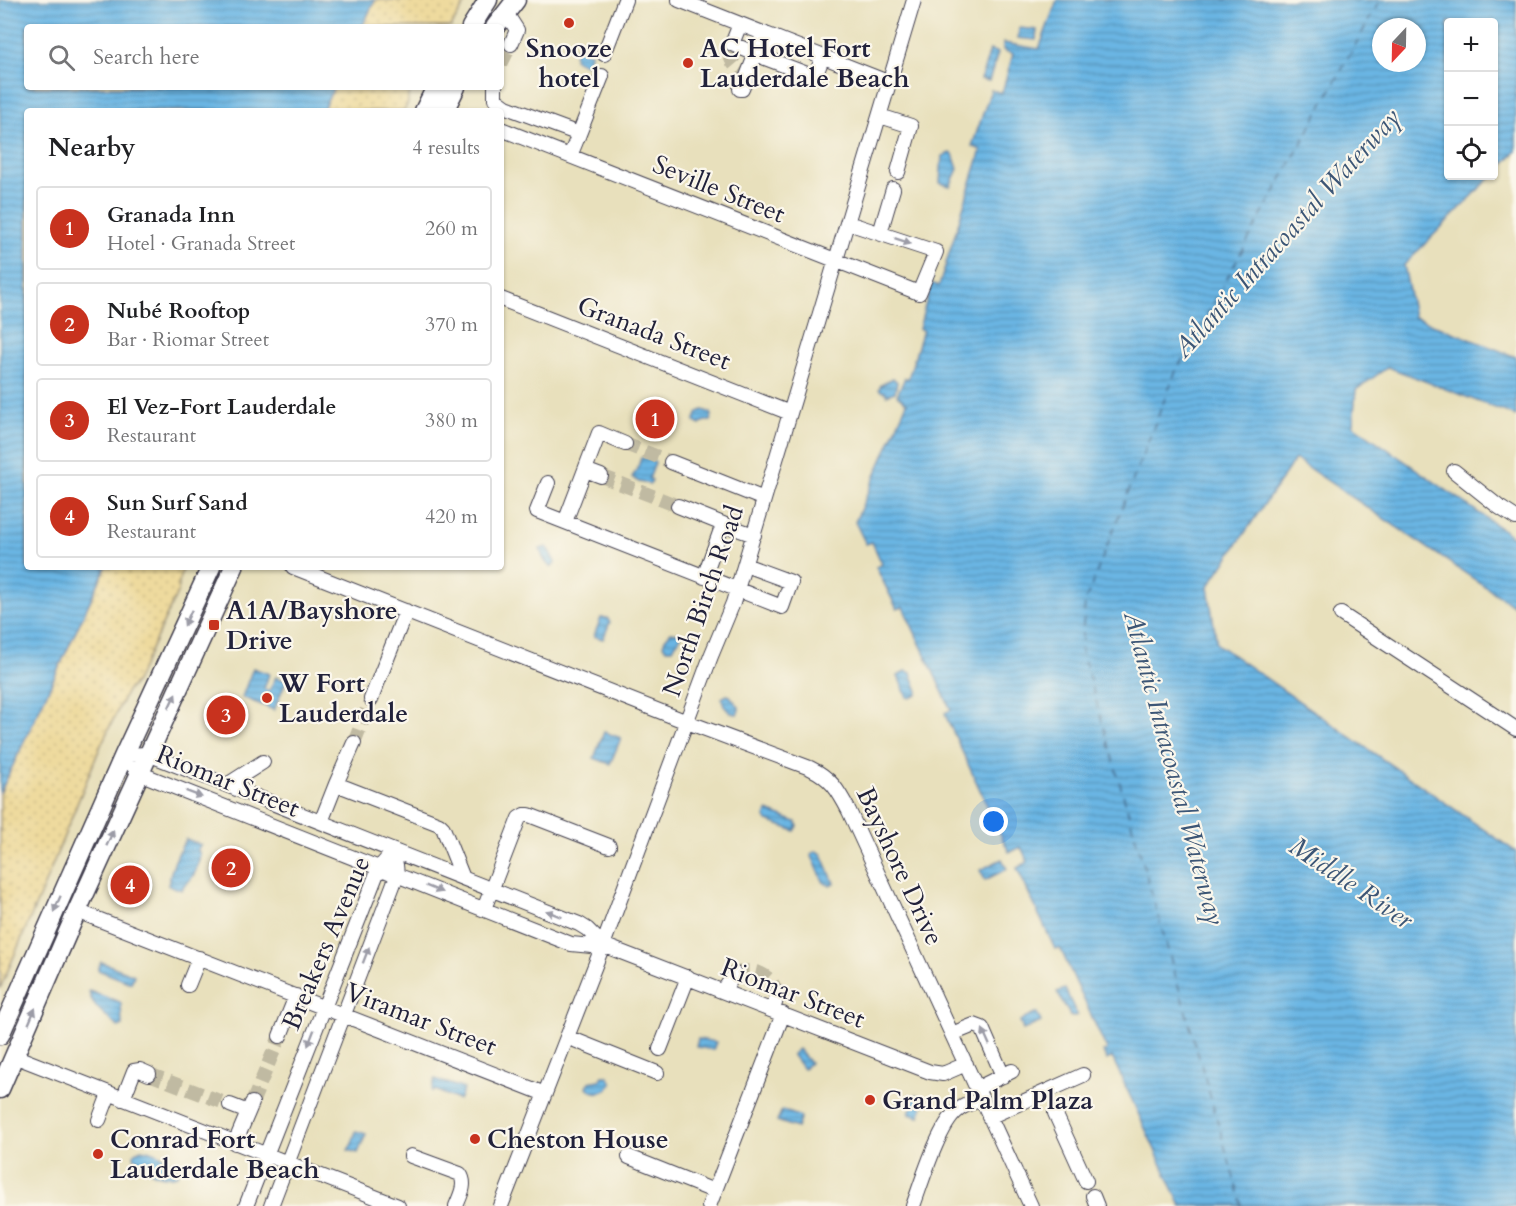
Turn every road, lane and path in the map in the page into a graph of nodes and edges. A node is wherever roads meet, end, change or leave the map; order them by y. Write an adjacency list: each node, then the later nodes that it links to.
1 (488, 0): 6 (main road)
2 (625, 0): 10 (street)
3 (679, 0): 7 (street)
4 (914, 0): 14 (street, North Birch Road)
5 (506, 13): 9 (street)
6 (473, 24)
7 (740, 24): 8 (street); 11 (street)
8 (768, 35): 11 (street); 12 (street); 12 (street)
9 (512, 44)
10 (604, 54)
11 (756, 54): 15 (street)
12 (823, 57): 14 (street)
13 (602, 76): 23 (street)
14 (890, 83): 21 (street, North Birch Road)
15 (740, 89)
16 (434, 90): 19 (main road)
17 (455, 90): 20 (main road)
18 (495, 90): 23 (street)
19 (426, 108)
20 (450, 108)
21 (880, 116): 25 (street); 27 (street, North Birch Road)
22 (504, 130): 24 (street, Seville Street)
23 (579, 134): 24 (street)
24 (570, 156): 29 (street, Seville Street)
25 (898, 172)
26 (893, 189): 28 (street)
27 (848, 223): 28 (street); 29 (street, North Birch Road)
28 (880, 233): 29 (street, Seville Street, one-way to 29)
29 (836, 261): 31 (street, North Birch Road)
30 (504, 300): 31 (street, Granada Street)
31 (790, 413): 38 (street, North Birch Road)
32 (625, 444): 34 (street)
33 (671, 462): 38 (street)
34 (585, 470): 36 (street); 41 (street)
35 (1454, 471): 40 (street)
36 (601, 476)
37 (548, 483): 41 (street)
38 (764, 498): 43 (street, North Birch Road)
39 (678, 506): 42 (street)
40 (1516, 518)
41 (565, 522): 48 (street)
42 (723, 524): 43 (street); 48 (street)
43 (754, 535): 44 (street, North Birch Road)
44 (745, 565): 49 (street, North Birch Road); 49 (street)
45 (210, 570): 57 (main road, one-way to 57)
46 (233, 570): 56 (main road, one-way to 46)
47 (301, 570): 50 (street, Bayshore Drive)
48 (704, 577): 49 (street)
49 (738, 591): 53 (street, North Birch Road)
50 (406, 611): 52 (street); 53 (street, Bayshore Drive)
51 (1341, 614): 54 (street)
52 (371, 699)
53 (687, 722): 71 (street, North Birch Road); 82 (street, Bayshore Drive)
54 (1516, 729)
55 (354, 743): 60 (street)
56 (148, 754): 57 (street, Riomar Street); 59 (main road); 61 (street, Riomar Street)
57 (124, 755): 59 (street, Riomar Street); 83 (main road, one-way to 83)
58 (263, 762): 61 (street)
59 (139, 773): 65 (street, Riomar Street, one-way to 65); 70 (main road, one-way to 59)
60 (336, 784): 62 (street); 67 (street)
61 (227, 785): 62 (street, Riomar Street)
62 (321, 822): 64 (street, Riomar Street)
63 (609, 846): 68 (street)
64 (394, 851): 65 (street, Breakers Avenue); 66 (street, Breakers Avenue); 67 (street, Riomar Street)
65 (379, 868): 66 (street, Riomar Street); 79 (street, Breakers Avenue)
66 (397, 875): 69 (street, Riomar Street, one-way to 69); 81 (street, Breakers Avenue, one-way to 66)
67 (463, 878): 68 (street, Riomar Street)
68 (492, 890): 69 (street); 71 (street, Riomar Street, one-way to 68)
69 (484, 909): 71 (street, Riomar Street)
70 (77, 911): 72 (street, Viramar Street); 87 (main road, one-way to 70)
71 (603, 945): 74 (street, Riomar Street); 85 (street, North Birch Road)
72 (199, 958): 75 (street); 78 (street, Viramar Street)
73 (735, 974): 76 (street)
74 (688, 977): 76 (street, Riomar Street); 86 (street)
75 (188, 985)
76 (723, 991): 80 (street, Riomar Street)
77 (777, 992): 80 (street)
78 (296, 996): 79 (street, Viramar Street); 84 (street)
79 (324, 1006): 81 (street, Viramar Street); 102 (street, Breakers Avenue, one-way to 102)
80 (778, 1012): 88 (street, Riomar Street); 107 (street)
81 (344, 1014): 94 (street, Viramar Street); 105 (street, Breakers Avenue)
82 (952, 1034): 88 (street, Bayshore Drive); 95 (street, one-way to 82)
83 (0, 1035)
84 (280, 1036)
85 (567, 1037): 90 (street); 94 (street, North Birch Road)
86 (660, 1048)
87 (14, 1056): 92 (main road); 93 (street)
88 (966, 1064): 95 (street, Bayshore Drive)
89 (149, 1074): 96 (street)
90 (657, 1074)
91 (1083, 1075): 99 (street)
92 (0, 1089)
93 (110, 1094): 96 (street); 100 (street)
94 (545, 1094): 112 (street, North Birch Road)
95 (980, 1094): 99 (street, Bayshore Drive); 114 (street)
96 (123, 1099): 101 (street)
97 (230, 1105): 101 (street)
98 (1055, 1113): 106 (street)
99 (989, 1116): 115 (street, Bayshore Drive)
100 (99, 1120)
101 (235, 1143): 102 (street)
102 (266, 1155): 105 (street); 108 (street, Breakers Avenue)
103 (411, 1156): 111 (street)
104 (629, 1157): 107 (street)
105 (287, 1163): 109 (street, Breakers Avenue); 110 (street)
106 (1086, 1181)
107 (714, 1191): 113 (street)
108 (246, 1206)
109 (271, 1206)
110 (398, 1206)
111 (456, 1206)
112 (501, 1206)
113 (708, 1206)
114 (913, 1206)
115 (1030, 1206)

